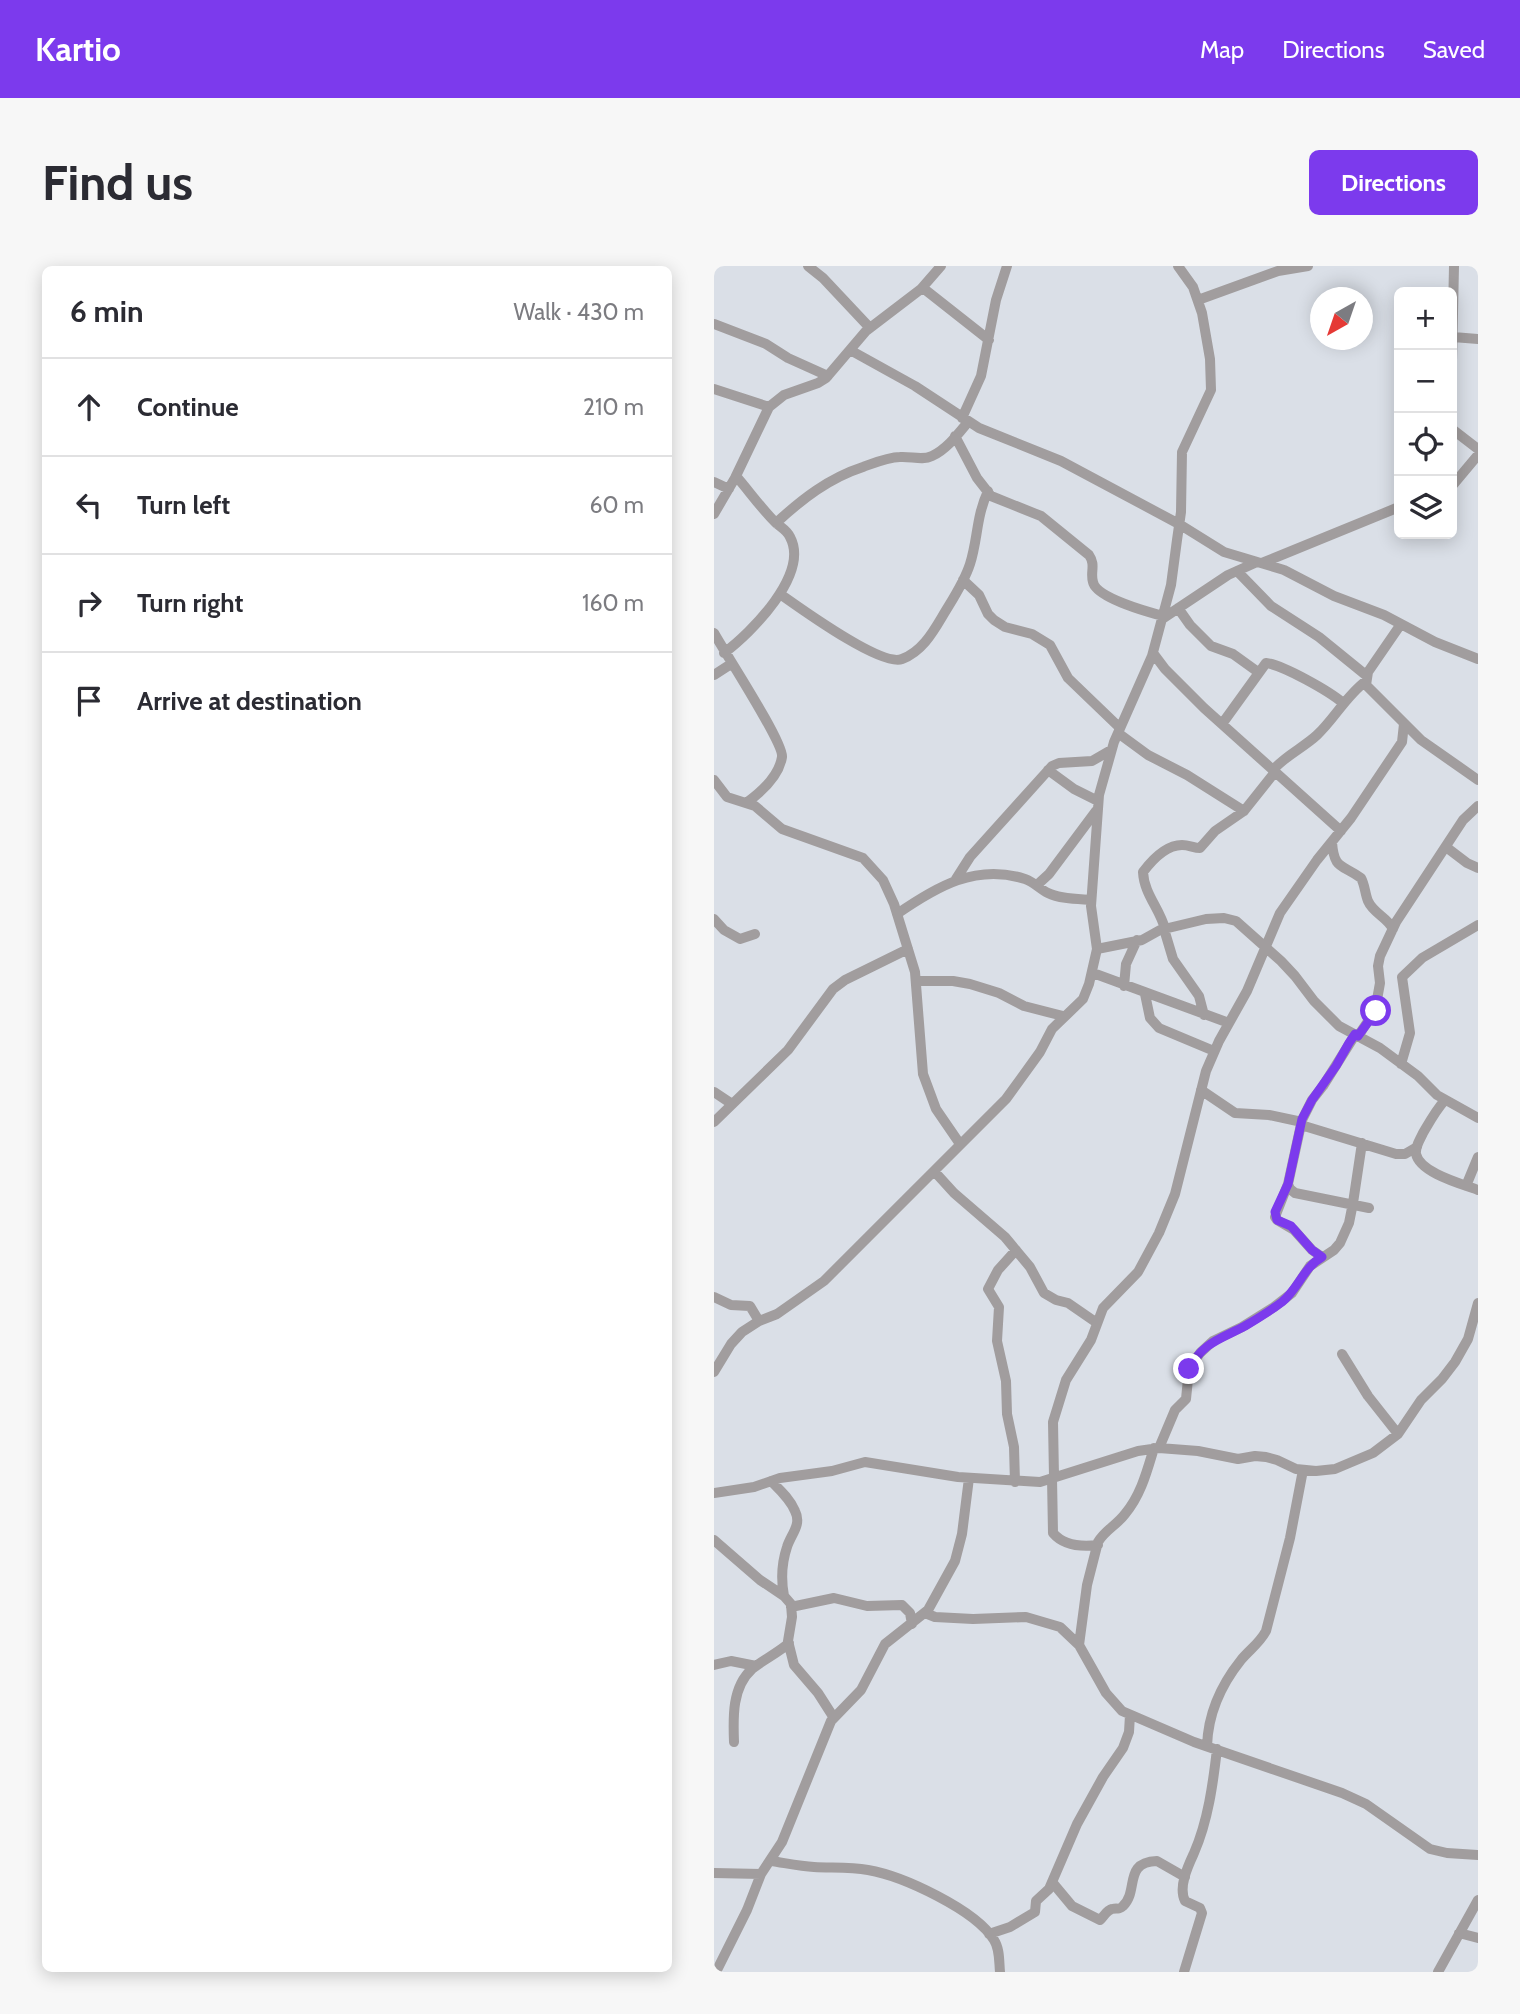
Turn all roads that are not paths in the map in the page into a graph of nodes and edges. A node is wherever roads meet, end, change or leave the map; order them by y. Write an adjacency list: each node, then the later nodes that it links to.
1 (808, 266): 13 (street)
2 (941, 266): 10 (street)
3 (1007, 266): 16 (street)
4 (1178, 266): 11 (street)
5 (1258, 266): 8 (street)
6 (1308, 266): 8 (street)
7 (1454, 266): 9 (street)
8 (1255, 279): 11 (street)
9 (1454, 287)
10 (923, 288): 13 (street); 16 (street)
11 (1198, 300): 33 (street)
12 (714, 324): 18 (street)
13 (870, 328): 17 (street)
14 (1457, 337): 15 (street)
15 (1478, 339)
16 (989, 340): 21 (street)
17 (850, 351): 18 (street); 21 (street)
18 (828, 376): 20 (street)
19 (714, 389): 20 (street)
20 (769, 407): 25 (street)
21 (965, 420): 23 (street); 33 (street)
22 (1457, 433): 24 (street)
23 (955, 436): 29 (street); 32 (street)
24 (1478, 452): 26 (street)
25 (736, 476): 28 (street); 32 (street)
26 (1457, 479)
27 (714, 482): 28 (street)
28 (729, 489): 31 (street)
29 (988, 491): 36 (street); 39 (street)
30 (1394, 509): 34 (street)
31 (714, 514)
32 (776, 523): 37 (street)
33 (1179, 524): 34 (street); 39 (street)
34 (1259, 563): 35 (street); 40 (street)
35 (1237, 571): 38 (street); 48 (street)
36 (963, 580): 37 (street); 52 (street)
37 (780, 594): 42 (street)
38 (1178, 608): 39 (street); 46 (street)
39 (1162, 618): 43 (street)
40 (1401, 624): 44 (street); 48 (street)
41 (714, 633): 42 (street)
42 (724, 653): 45 (street)
43 (1153, 653): 50 (street); 52 (street)
44 (1478, 659)
45 (731, 664): 47 (street); 58 (street)
46 (1258, 672): 49 (street); 50 (street)
47 (714, 675)
48 (1367, 678): 49 (street); 51 (street)
49 (1343, 703): 55 (street)
50 (1222, 724): 55 (street)
51 (1404, 724): 56 (street); 62 (street)
52 (1119, 731): 53 (street); 61 (street)
53 (1111, 750): 54 (street); 59 (street)
54 (1048, 770): 59 (street); 66 (street)
55 (1274, 771): 61 (street); 62 (street)
56 (1478, 780)
57 (715, 785): 58 (street)
58 (746, 803): 69 (street)
59 (1098, 806): 67 (street); 68 (street)
60 (1478, 806): 64 (street)
61 (1244, 811): 72 (street)
62 (1341, 831): 63 (street)
63 (1332, 842): 73 (street); 76 (street)
64 (1446, 847): 65 (street); 73 (street)
65 (1478, 868)
66 (956, 879): 67 (street); 69 (street)
67 (1037, 885): 68 (street)
68 (1091, 900): 78 (street)
69 (897, 914): 77 (street)
70 (714, 919): 74 (street)
71 (1478, 925): 88 (street)
72 (1165, 929): 75 (street); 76 (street); 83 (street)
73 (1393, 929): 86 (street)
74 (755, 934)
75 (1137, 940): 78 (street); 81 (street)
76 (1265, 947): 85 (street); 86 (street)
77 (908, 948): 80 (street); 92 (street)
78 (1097, 949): 79 (street)
79 (1093, 973): 81 (street); 84 (street)
80 (916, 981): 84 (street); 97 (street)
81 (1124, 986): 82 (street)
82 (1145, 994): 83 (street); 87 (street)
83 (1204, 1015): 85 (street)
84 (1063, 1016): 97 (street)
85 (1229, 1023): 87 (street)
86 (1356, 1035): 88 (street); 95 (street)
87 (1214, 1051): 89 (street)
88 (1401, 1064): 91 (street)
89 (1201, 1090): 95 (street); 111 (street)
90 (714, 1093): 92 (street)
91 (1445, 1100): 93 (street); 98 (street)
92 (732, 1104): 94 (street)
93 (1475, 1112)
94 (715, 1123)
95 (1301, 1124): 96 (street); 101 (street)
96 (1362, 1143): 98 (street); 104 (street)
97 (960, 1144): 100 (street)
98 (1417, 1147): 102 (street)
99 (1478, 1157): 102 (street)
100 (934, 1171): 106 (street); 110 (street)
101 (1288, 1184): 104 (street); 107 (street)
102 (1466, 1185): 103 (street)
103 (1478, 1190)
104 (1353, 1203): 105 (street); 107 (street)
105 (1369, 1208)
106 (1016, 1250): 111 (street); 120 (street)
107 (1322, 1257): 115 (street)
108 (714, 1297): 110 (street)
109 (1478, 1303): 114 (street)
110 (759, 1321): 113 (street)
111 (1097, 1323): 118 (street)
112 (1342, 1354): 114 (street)
113 (714, 1371)
114 (1398, 1434): 116 (street)
115 (1156, 1448): 116 (street); 118 (street); 123 (street)
116 (1303, 1470): 135 (street)
117 (969, 1478): 119 (street); 120 (street); 126 (street)
118 (1053, 1478): 120 (street); 123 (street)
119 (771, 1481): 121 (street); 124 (street)
120 (1016, 1482)
121 (714, 1493)
122 (714, 1540): 124 (street)
123 (1098, 1545): 129 (street)
124 (784, 1596): 125 (street)
125 (791, 1607): 127 (street); 128 (street)
126 (925, 1613): 127 (street); 129 (street)
127 (912, 1624): 133 (street)
128 (789, 1643): 131 (street); 133 (street)
129 (1079, 1645): 132 (street)
130 (714, 1665): 131 (street)
131 (756, 1666): 134 (street)
132 (1130, 1715): 135 (street); 141 (street)
133 (834, 1718): 137 (street)
134 (734, 1742)
135 (1212, 1747): 136 (street); 140 (street)
136 (1478, 1855)
137 (771, 1860): 139 (street); 144 (street)
138 (714, 1872): 139 (street)
139 (761, 1874): 146 (street)
140 (1185, 1877): 141 (street); 148 (street)
141 (1052, 1882): 144 (street)
142 (1478, 1900): 143 (street)
143 (1459, 1933): 145 (street); 149 (street)
144 (989, 1934): 147 (street)
145 (1478, 1938)
146 (716, 1972)
147 (1000, 1972)
148 (1184, 1972)
149 (1438, 1972)

